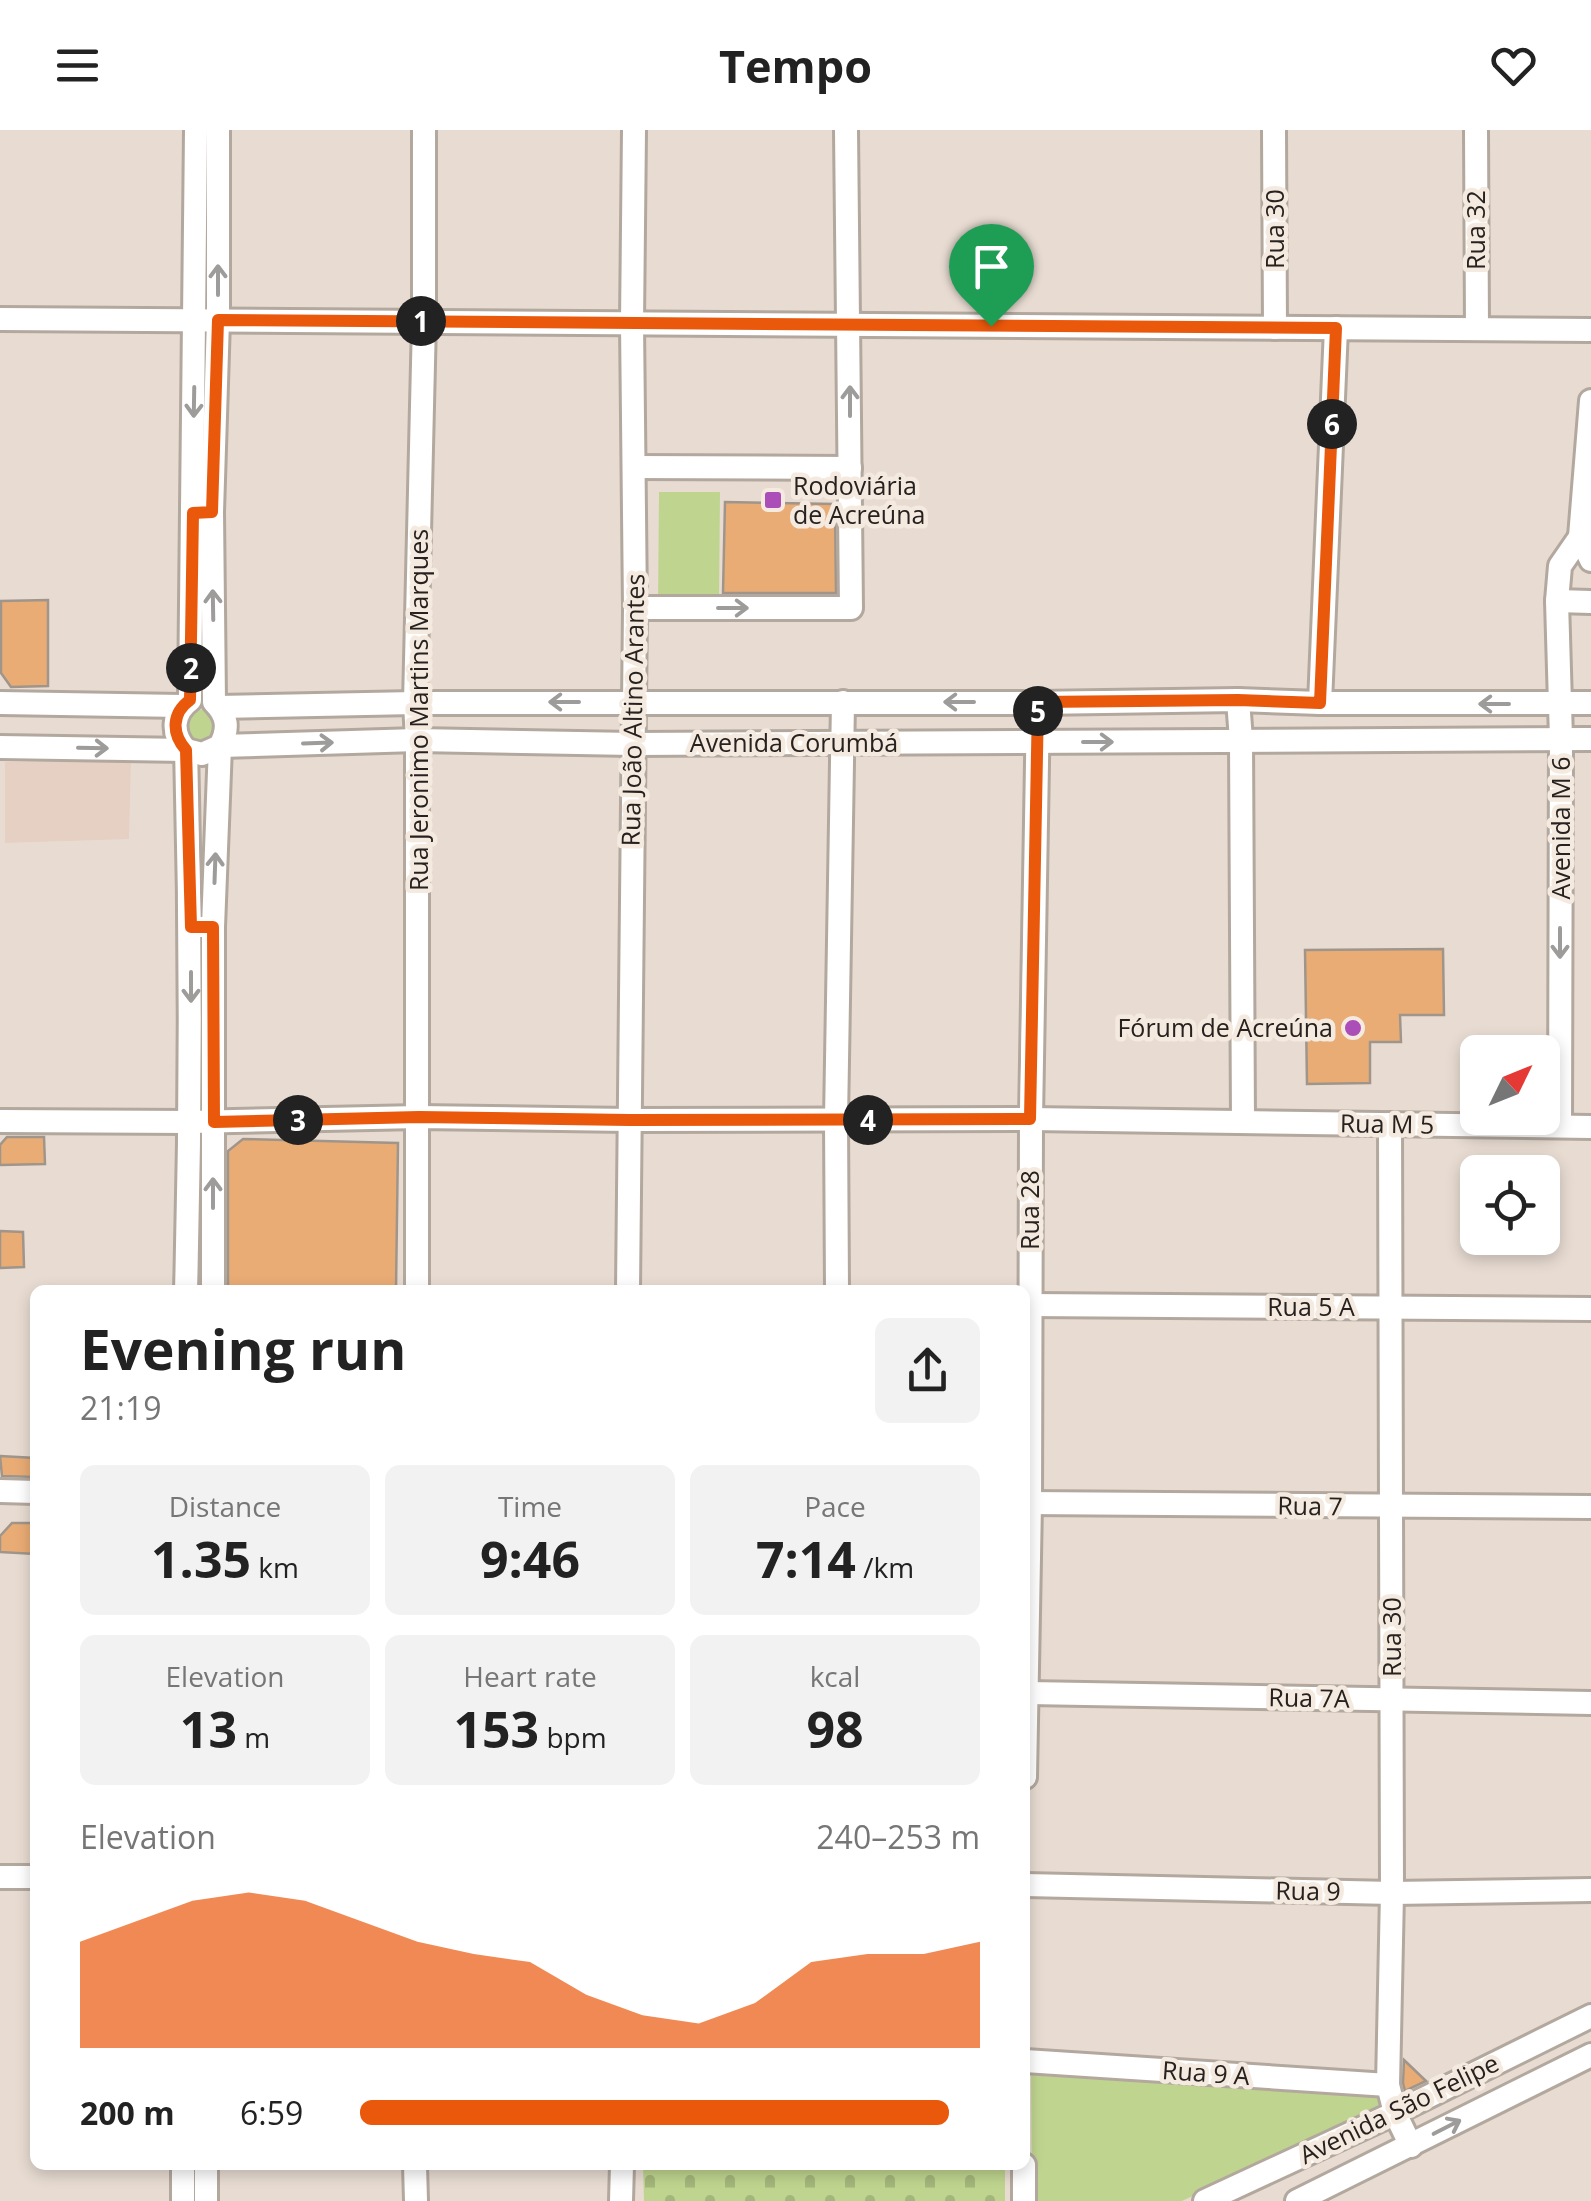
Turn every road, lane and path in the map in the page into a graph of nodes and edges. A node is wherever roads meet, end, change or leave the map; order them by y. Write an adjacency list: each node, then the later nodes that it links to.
1 (424, 130): 9 (street, Rua Jeronimo Martins Marques)
2 (634, 130): 10 (street, Rua João Altino Arantes)
3 (846, 130): 11 (street)
4 (1274, 130): 12 (street, Rua 30)
5 (1476, 130): 14 (street, Rua 32)
6 (207, 133): 8 (street)
7 (0, 319): 8 (street)
8 (206, 320): 9 (street); 19 (street)
9 (424, 322): 10 (street); 33 (street, Rua Jeronimo Martins Marques)
10 (632, 323): 11 (street); 17 (street, Rua João Altino Arantes)
11 (849, 324): 12 (street); 18 (street, one-way to 11)
12 (1275, 328): 13 (street)
13 (1336, 328): 14 (street); 34 (street)
14 (1477, 330): 15 (street)
15 (1591, 330)
16 (1591, 402): 20 (street, Avenida M 6)
17 (634, 466): 18 (street); 26 (street, Rua João Altino Arantes)
18 (850, 468): 26 (street, one-way to 18)
19 (203, 512): 32 (street); 35 (street, one-way to 19)
20 (1580, 537): 21 (street); 22 (street, Avenida M 6)
21 (1591, 560)
22 (1560, 566): 23 (street); 24 (street, Avenida M 6)
23 (1591, 569)
24 (1557, 601): 25 (street); 36 (street, Avenida M 6)
25 (1591, 602)
26 (635, 608): 28 (street, Rua João Altino Arantes)
27 (1238, 700): 30 (street, Avenida Corumbá); 34 (street, Avenida Corumbá); 40 (street)
28 (633, 702): 29 (street, Avenida Corumbá); 33 (street, Avenida Corumbá, one-way to 33); 44 (street, Rua João Altino Arantes)
29 (843, 702): 30 (street, Avenida Corumbá, one-way to 29); 43 (street)
30 (1038, 702): 42 (street, Rua 28)
31 (0, 703): 32 (street, Avenida Corumbá)
32 (186, 703): 35 (street, Avenida Corumbá); 47 (street)
33 (415, 703): 35 (street, Avenida Corumbá); 39 (street, Rua Jeronimo Martins Marques)
34 (1320, 703): 36 (street, Avenida Corumbá, one-way to 34)
35 (217, 704): 45 (street)
36 (1560, 704): 37 (street, Avenida Corumbá); 41 (street, Avenida M 6)
37 (1591, 704)
38 (1591, 739): 41 (street, Avenida Corumbá)
39 (417, 740): 44 (street, Avenida Corumbá); 45 (street, Avenida Corumbá, one-way to 39); 49 (street, Rua Jeronimo Martins Marques)
40 (1240, 740): 41 (street, Avenida Corumbá); 42 (street, Avenida Corumbá, one-way to 40); 55 (street)
41 (1561, 740): 58 (street, Avenida M 6, one-way to 58)
42 (1038, 742): 43 (street, Avenida Corumbá); 50 (street, Rua 28)
43 (842, 743): 44 (street, Avenida Corumbá); 52 (street)
44 (632, 744): 51 (street, Rua João Altino Arantes)
45 (220, 746): 47 (street, Avenida Corumbá); 48 (street, one-way to 45)
46 (0, 747): 47 (street, Avenida Corumbá, one-way to 47)
47 (186, 750): 48 (street)
48 (202, 927): 54 (street)
49 (419, 1117): 51 (street, Rua M 5); 54 (street, Rua M 5); 62 (street, Rua Jeronimo Martins Marques)
50 (1030, 1119): 52 (street, Rua M 5); 55 (street, Rua M 5); 65 (street, Rua 28)
51 (630, 1120): 52 (street, Rua M 5); 63 (street, Rua João Altino Arantes)
52 (836, 1120): 64 (street)
53 (0, 1121): 54 (street, Rua M 5)
54 (202, 1122): 60 (street); 61 (street, one-way to 54)
55 (1243, 1122): 56 (street, Rua M 5)
56 (1390, 1124): 57 (street, Rua M 5); 66 (street, Rua 30)
57 (1460, 1125)
58 (1560, 1126): 59 (street, Rua M 5)
59 (1591, 1126)
60 (186, 1285)
61 (213, 1285)
62 (417, 1285)
63 (628, 1285)
64 (837, 1285)
65 (1030, 1305): 66 (street, Rua 5 A)
66 (1392, 1308): 67 (street, Rua 5 A); 71 (street, Rua 30)
67 (1591, 1310)
68 (0, 1491): 69 (street)
69 (30, 1492)
70 (1030, 1503): 71 (street, Rua 7)
71 (1392, 1507): 72 (street, Rua 7); 74 (street, Rua 30)
72 (1591, 1508)
73 (1030, 1693): 74 (street, Rua 7A)
74 (1392, 1700): 75 (street, Rua 7A); 80 (street, Rua 30)
75 (1591, 1703)
76 (0, 1877): 77 (street)
77 (30, 1877)
78 (1030, 1884): 80 (street, Rua 9)
79 (1591, 1890): 80 (street, Rua 9)
80 (1392, 1892): 84 (street, Rua 30)
81 (1591, 2016): 85 (street, Avenida São Felipe)
82 (1591, 2054): 86 (street, Avenida São Felipe, one-way to 82)
83 (1030, 2060): 84 (street, Rua 9 A)
84 (1388, 2085): 85 (street, Rua 30)
85 (1395, 2112): 86 (street, Rua 30); 97 (street, Avenida São Felipe)
86 (1410, 2146): 98 (street, Avenida São Felipe)
87 (183, 2170): 92 (street)
88 (206, 2170): 93 (street)
89 (415, 2170): 94 (street)
90 (622, 2170): 95 (street)
91 (1024, 2170): 96 (street)
92 (182, 2201)
93 (206, 2201)
94 (416, 2201)
95 (621, 2201)
96 (1024, 2201)
97 (1205, 2201)
98 (1297, 2201)

